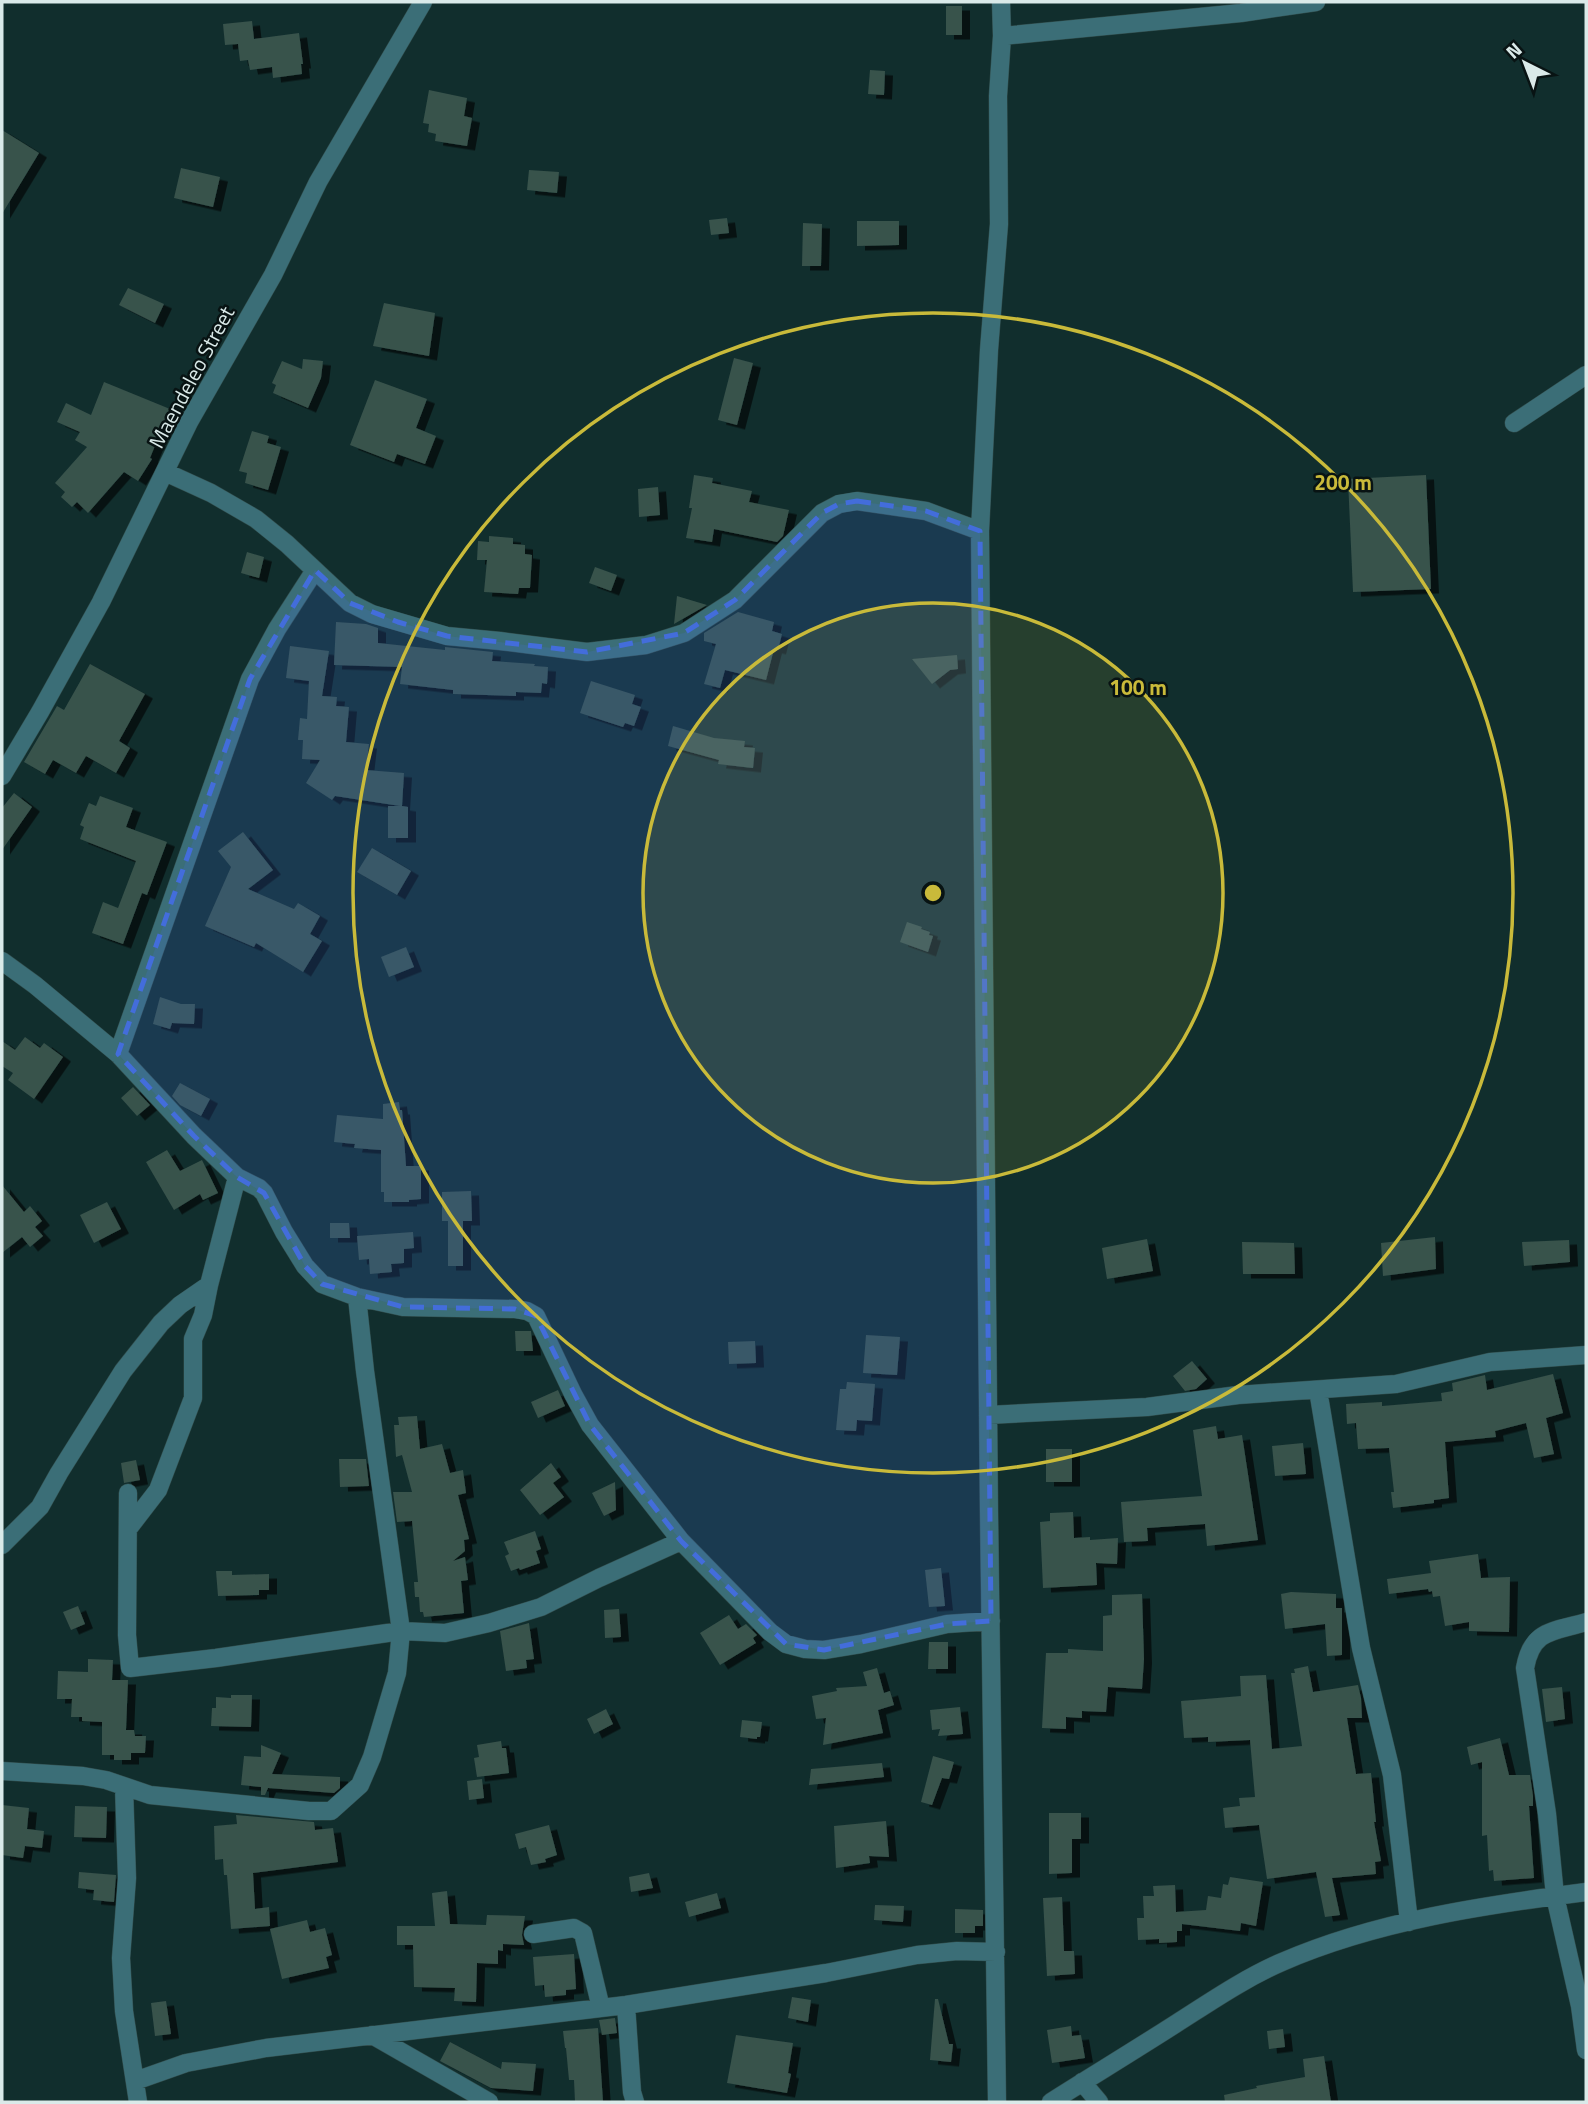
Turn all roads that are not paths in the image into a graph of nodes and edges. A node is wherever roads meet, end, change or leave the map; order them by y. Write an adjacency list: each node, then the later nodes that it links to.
1 (423, 2): 7 (street, Maendeleo Street)
2 (1001, 2): 4 (street)
3 (1316, 2): 4 (street)
4 (1002, 36): 8 (street)
5 (1586, 375): 6 (street)
6 (1514, 423)
7 (165, 472): 9 (street); 10 (street, Maendeleo Street)
8 (980, 531): 9 (street); 18 (street)
9 (315, 570): 12 (street)
10 (2, 776)
11 (2, 961): 12 (street)
12 (118, 1054): 13 (street)
13 (237, 1177): 14 (street); 15 (street)
14 (209, 1285): 20 (street); 22 (street)
15 (357, 1297): 21 (street); 25 (street)
16 (1586, 1355): 17 (street)
17 (1318, 1390): 18 (street); 30 (street)
18 (988, 1415): 23 (street)
19 (128, 1493): 20 (street)
20 (128, 1529): 25 (street)
21 (681, 1541): 23 (street); 25 (street)
22 (2, 1545)
23 (991, 1621): 32 (street)
24 (1586, 1622): 29 (street)
25 (401, 1631): 27 (street)
26 (2, 1771): 27 (street)
27 (124, 1787): 37 (street)
28 (1586, 1892): 29 (street)
29 (1555, 1896): 30 (street); 36 (street)
30 (1409, 1922): 38 (street)
31 (533, 1934): 34 (street)
32 (996, 1952): 33 (street); 42 (street)
33 (626, 2006): 34 (street); 41 (street)
34 (601, 2007): 35 (street)
35 (372, 2035): 37 (street); 40 (street)
36 (1586, 2050)
37 (135, 2081): 39 (street)
38 (1082, 2082): 43 (street); 44 (street)
39 (138, 2102)
40 (489, 2102)
41 (635, 2102)
42 (997, 2102)
43 (1051, 2102)
44 (1099, 2102)

